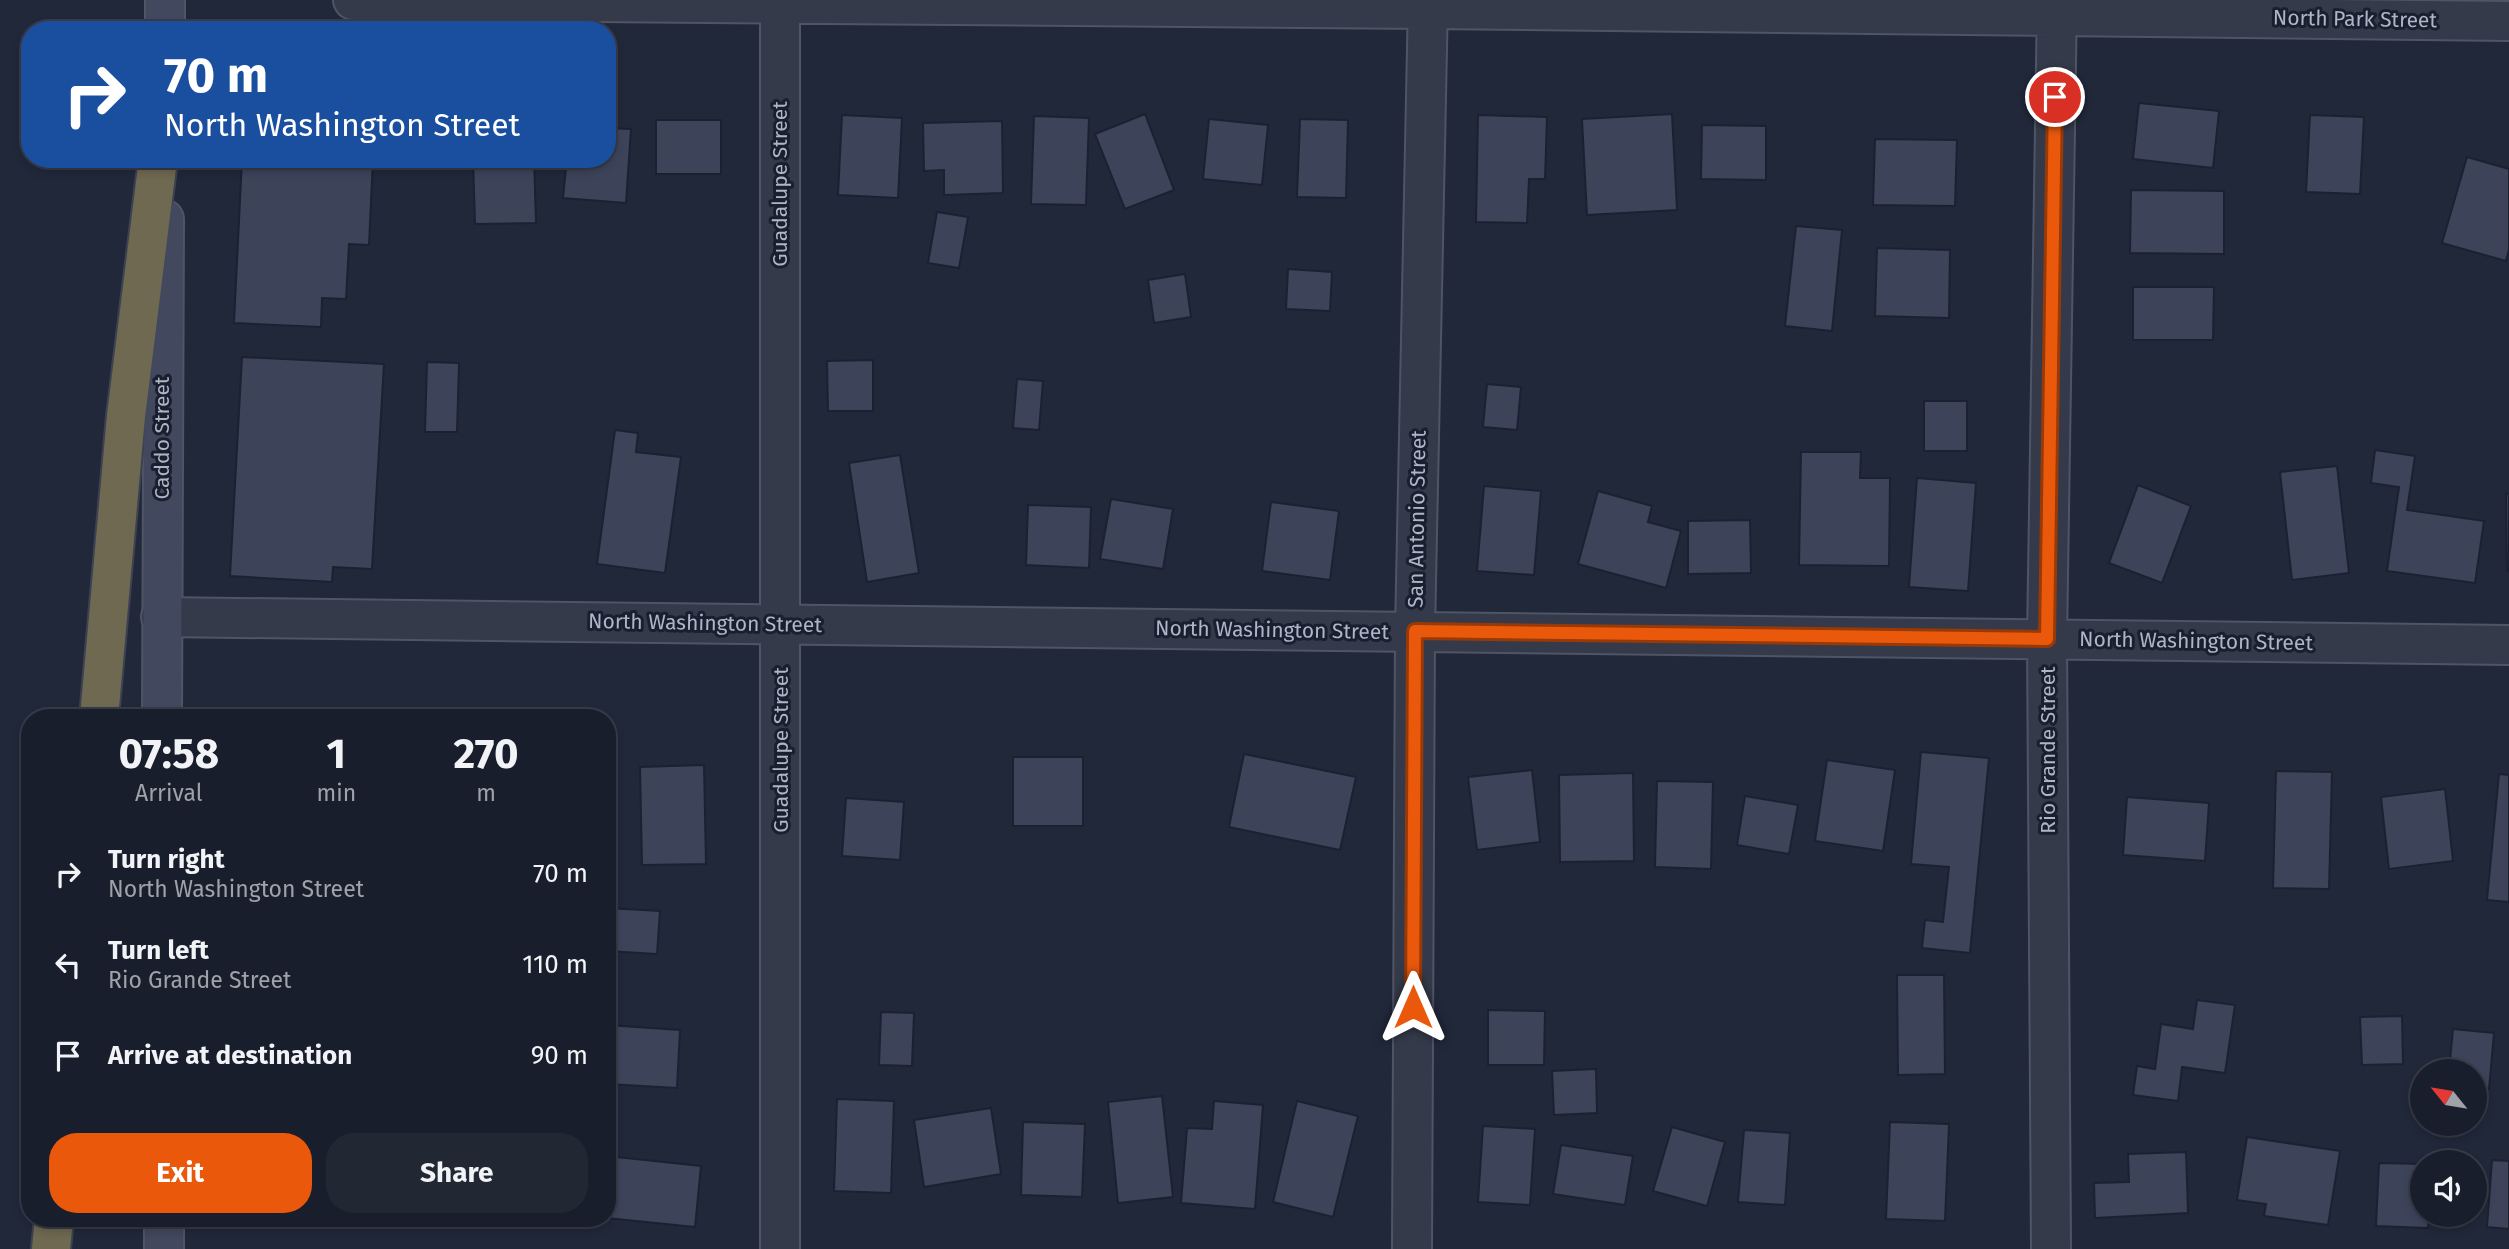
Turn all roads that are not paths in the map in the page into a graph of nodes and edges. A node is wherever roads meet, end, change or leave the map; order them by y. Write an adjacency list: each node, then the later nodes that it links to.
1 (165, 0): 6 (main road)
2 (354, 0): 3 (street, North Park Street)
3 (780, 2): 4 (street, North Park Street); 11 (street, Guadalupe Street)
4 (1428, 4): 5 (street, North Park Street); 12 (street, San Antonio Street)
5 (2057, 8): 7 (street, North Park Street); 13 (street, Rio Grande Street)
6 (165, 21)
7 (2509, 21)
8 (157, 168): 15 (highway)
9 (164, 168): 10 (main road, Caddo Street)
10 (161, 617): 11 (street, North Washington Street); 16 (main road, Caddo Street)
11 (781, 624): 12 (street, North Washington Street); 21 (street, Guadalupe Street)
12 (1415, 631): 13 (street, North Washington Street); 22 (street, San Antonio Street)
13 (2047, 639): 14 (street, North Washington Street); 23 (street, Rio Grande Street)
14 (2509, 645)
15 (100, 709)
16 (162, 709)
17 (53, 1227): 19 (highway)
18 (164, 1227): 20 (main road)
19 (51, 1249)
20 (164, 1249)
21 (780, 1249)
22 (1412, 1249)
23 (2051, 1249)

